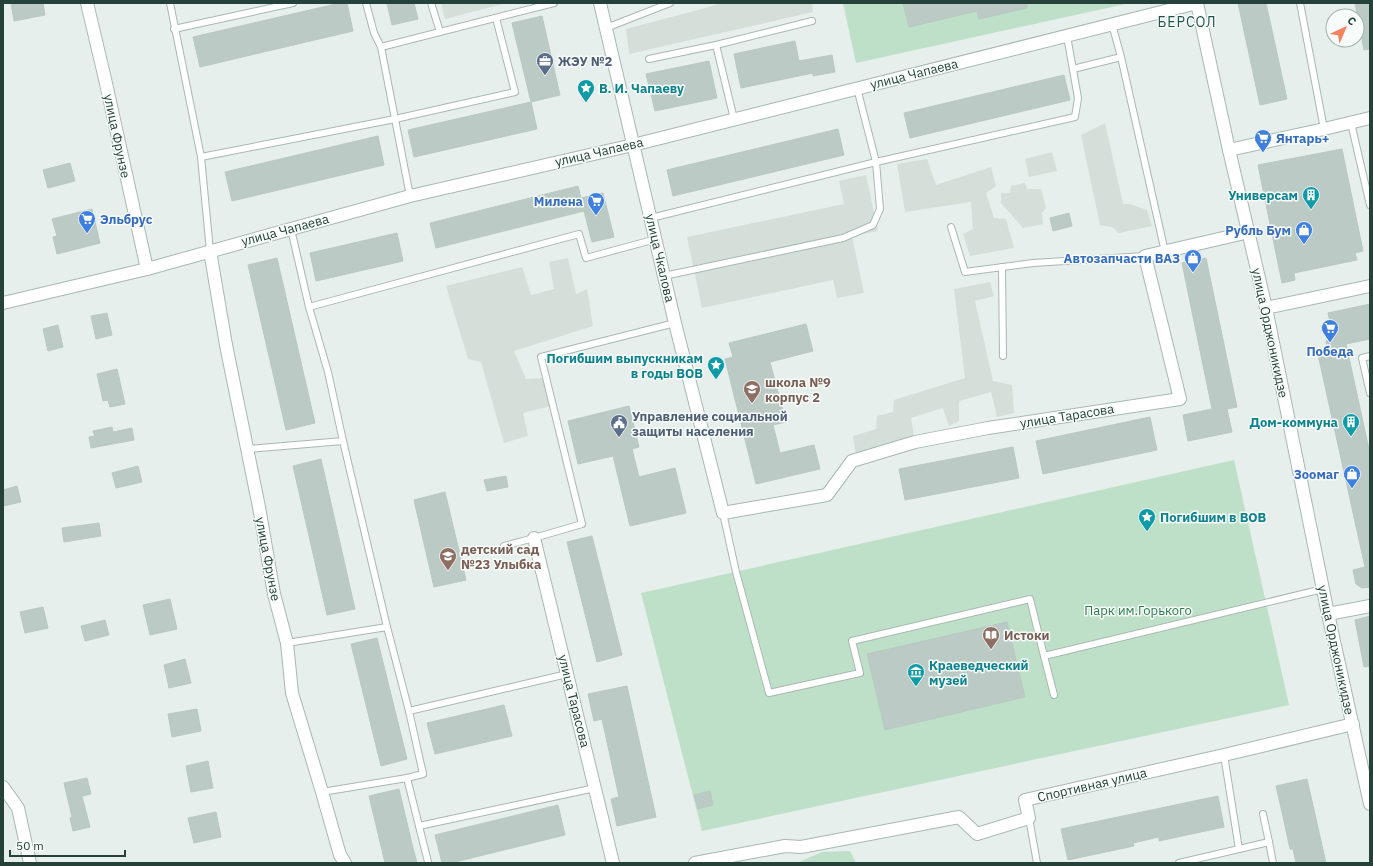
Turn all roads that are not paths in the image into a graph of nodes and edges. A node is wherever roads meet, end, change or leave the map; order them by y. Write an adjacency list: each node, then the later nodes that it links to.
1 (87, 3): 46 (street, улица Фрунзе)
2 (170, 3): 17 (lane)
3 (293, 3): 17 (lane)
4 (366, 3): 21 (lane)
5 (432, 3): 18 (lane)
6 (526, 3): 12 (lane)
7 (554, 3): 12 (lane)
8 (600, 3): 16 (street, улица Чкалова)
9 (670, 3): 16 (lane)
10 (1197, 3): 15 (street, улица Чапаева); 32 (street, улица Орджоникидзе)
11 (1300, 3): 30 (lane)
12 (527, 10): 13 (lane)
13 (496, 18): 18 (lane); 27 (lane)
14 (812, 20): 20 (lane)
15 (1112, 24): 19 (street, улица Чапаева); 22 (lane)
16 (606, 28): 31 (street, улица Чкалова)
17 (174, 29): 33 (lane)
18 (440, 32): 21 (lane)
19 (1067, 36): 24 (lane); 25 (street, улица Чапаева)
20 (716, 46): 23 (lane); 28 (lane)
21 (381, 47): 27 (lane)
22 (1121, 57): 24 (lane); 43 (lane)
23 (650, 59)
24 (1073, 68): 34 (lane)
25 (857, 88): 28 (street, улица Чапаева); 34 (lane)
26 (1370, 118): 29 (street)
27 (395, 119): 33 (lane); 35 (lane)
28 (734, 119): 31 (street, улица Чапаева)
29 (1351, 123): 30 (street); 36 (lane)
30 (1324, 129): 32 (street)
31 (633, 144): 35 (street, улица Чапаева); 37 (street, улица Чкалова)
32 (1228, 150): 40 (street, улица Орджоникидзе)
33 (201, 157): 42 (lane)
34 (876, 162): 37 (lane); 47 (lane)
35 (410, 196): 39 (street, улица Чапаева)
36 (1370, 205)
37 (651, 218): 41 (street, улица Чкалова)
38 (951, 227): 45 (lane)
39 (291, 228): 42 (street, улица Чапаева); 50 (lane)
40 (1249, 232): 43 (street); 51 (street, улица Орджоникидзе)
41 (656, 239): 47 (street, улица Чкалова); 50 (lane)
42 (210, 250): 46 (street, улица Чапаева); 57 (street, улица Фрунзе)
43 (1164, 252): 44 (street)
44 (1145, 256): 45 (lane); 58 (street, улица Тарасова)
45 (1002, 267): 53 (lane)
46 (147, 269): 49 (street, улица Чапаева)
47 (664, 276): 52 (street, улица Чкалова)
48 (1370, 286): 51 (street)
49 (3, 303)
50 (309, 307): 56 (lane)
51 (1266, 308): 61 (street, улица Орджоникидзе)
52 (675, 323): 58 (street, улица Чкалова); 59 (lane)
53 (1003, 356)
54 (1370, 356): 55 (lane)
55 (1370, 393)
56 (343, 441): 57 (lane); 64 (lane)
57 (247, 449): 65 (street, улица Фрунзе)
58 (723, 513): 66 (lane)
59 (534, 538): 60 (lane); 67 (street, улица Тарасова)
60 (504, 546)
61 (1323, 589): 63 (street, улица Орджоникидзе); 66 (lane)
62 (1370, 606): 63 (street)
63 (1328, 614): 70 (street, улица Орджоникидзе)
64 (387, 627): 65 (lane); 69 (lane)
65 (286, 643): 75 (street, улица Фрунзе)
66 (1044, 656): 68 (lane)
67 (567, 674): 69 (lane); 74 (street, улица Тарасова)
68 (1054, 695)
69 (409, 711): 72 (lane)
70 (1353, 724): 71 (street, Спортивная улица); 76 (street, улица Орджоникидзе)
71 (1224, 755): 78 (street, Спортивная улица); 81 (lane)
72 (407, 778): 75 (lane); 79 (lane)
73 (3, 787): 83 (street)
74 (595, 788): 79 (lane); 85 (street, улица Тарасова)
75 (322, 792): 84 (street, улица Фрунзе)
76 (1370, 804)
77 (1264, 814): 80 (lane)
78 (1029, 818): 86 (street, Спортивная улица); 87 (lane)
79 (419, 826): 82 (lane)
80 (1268, 842): 81 (lane); 89 (lane)
81 (1239, 849): 88 (lane)
82 (428, 862)
83 (30, 863)
84 (345, 863)
85 (613, 863)
86 (695, 863)
87 (1037, 863)
88 (1179, 863)
89 (1273, 863)

